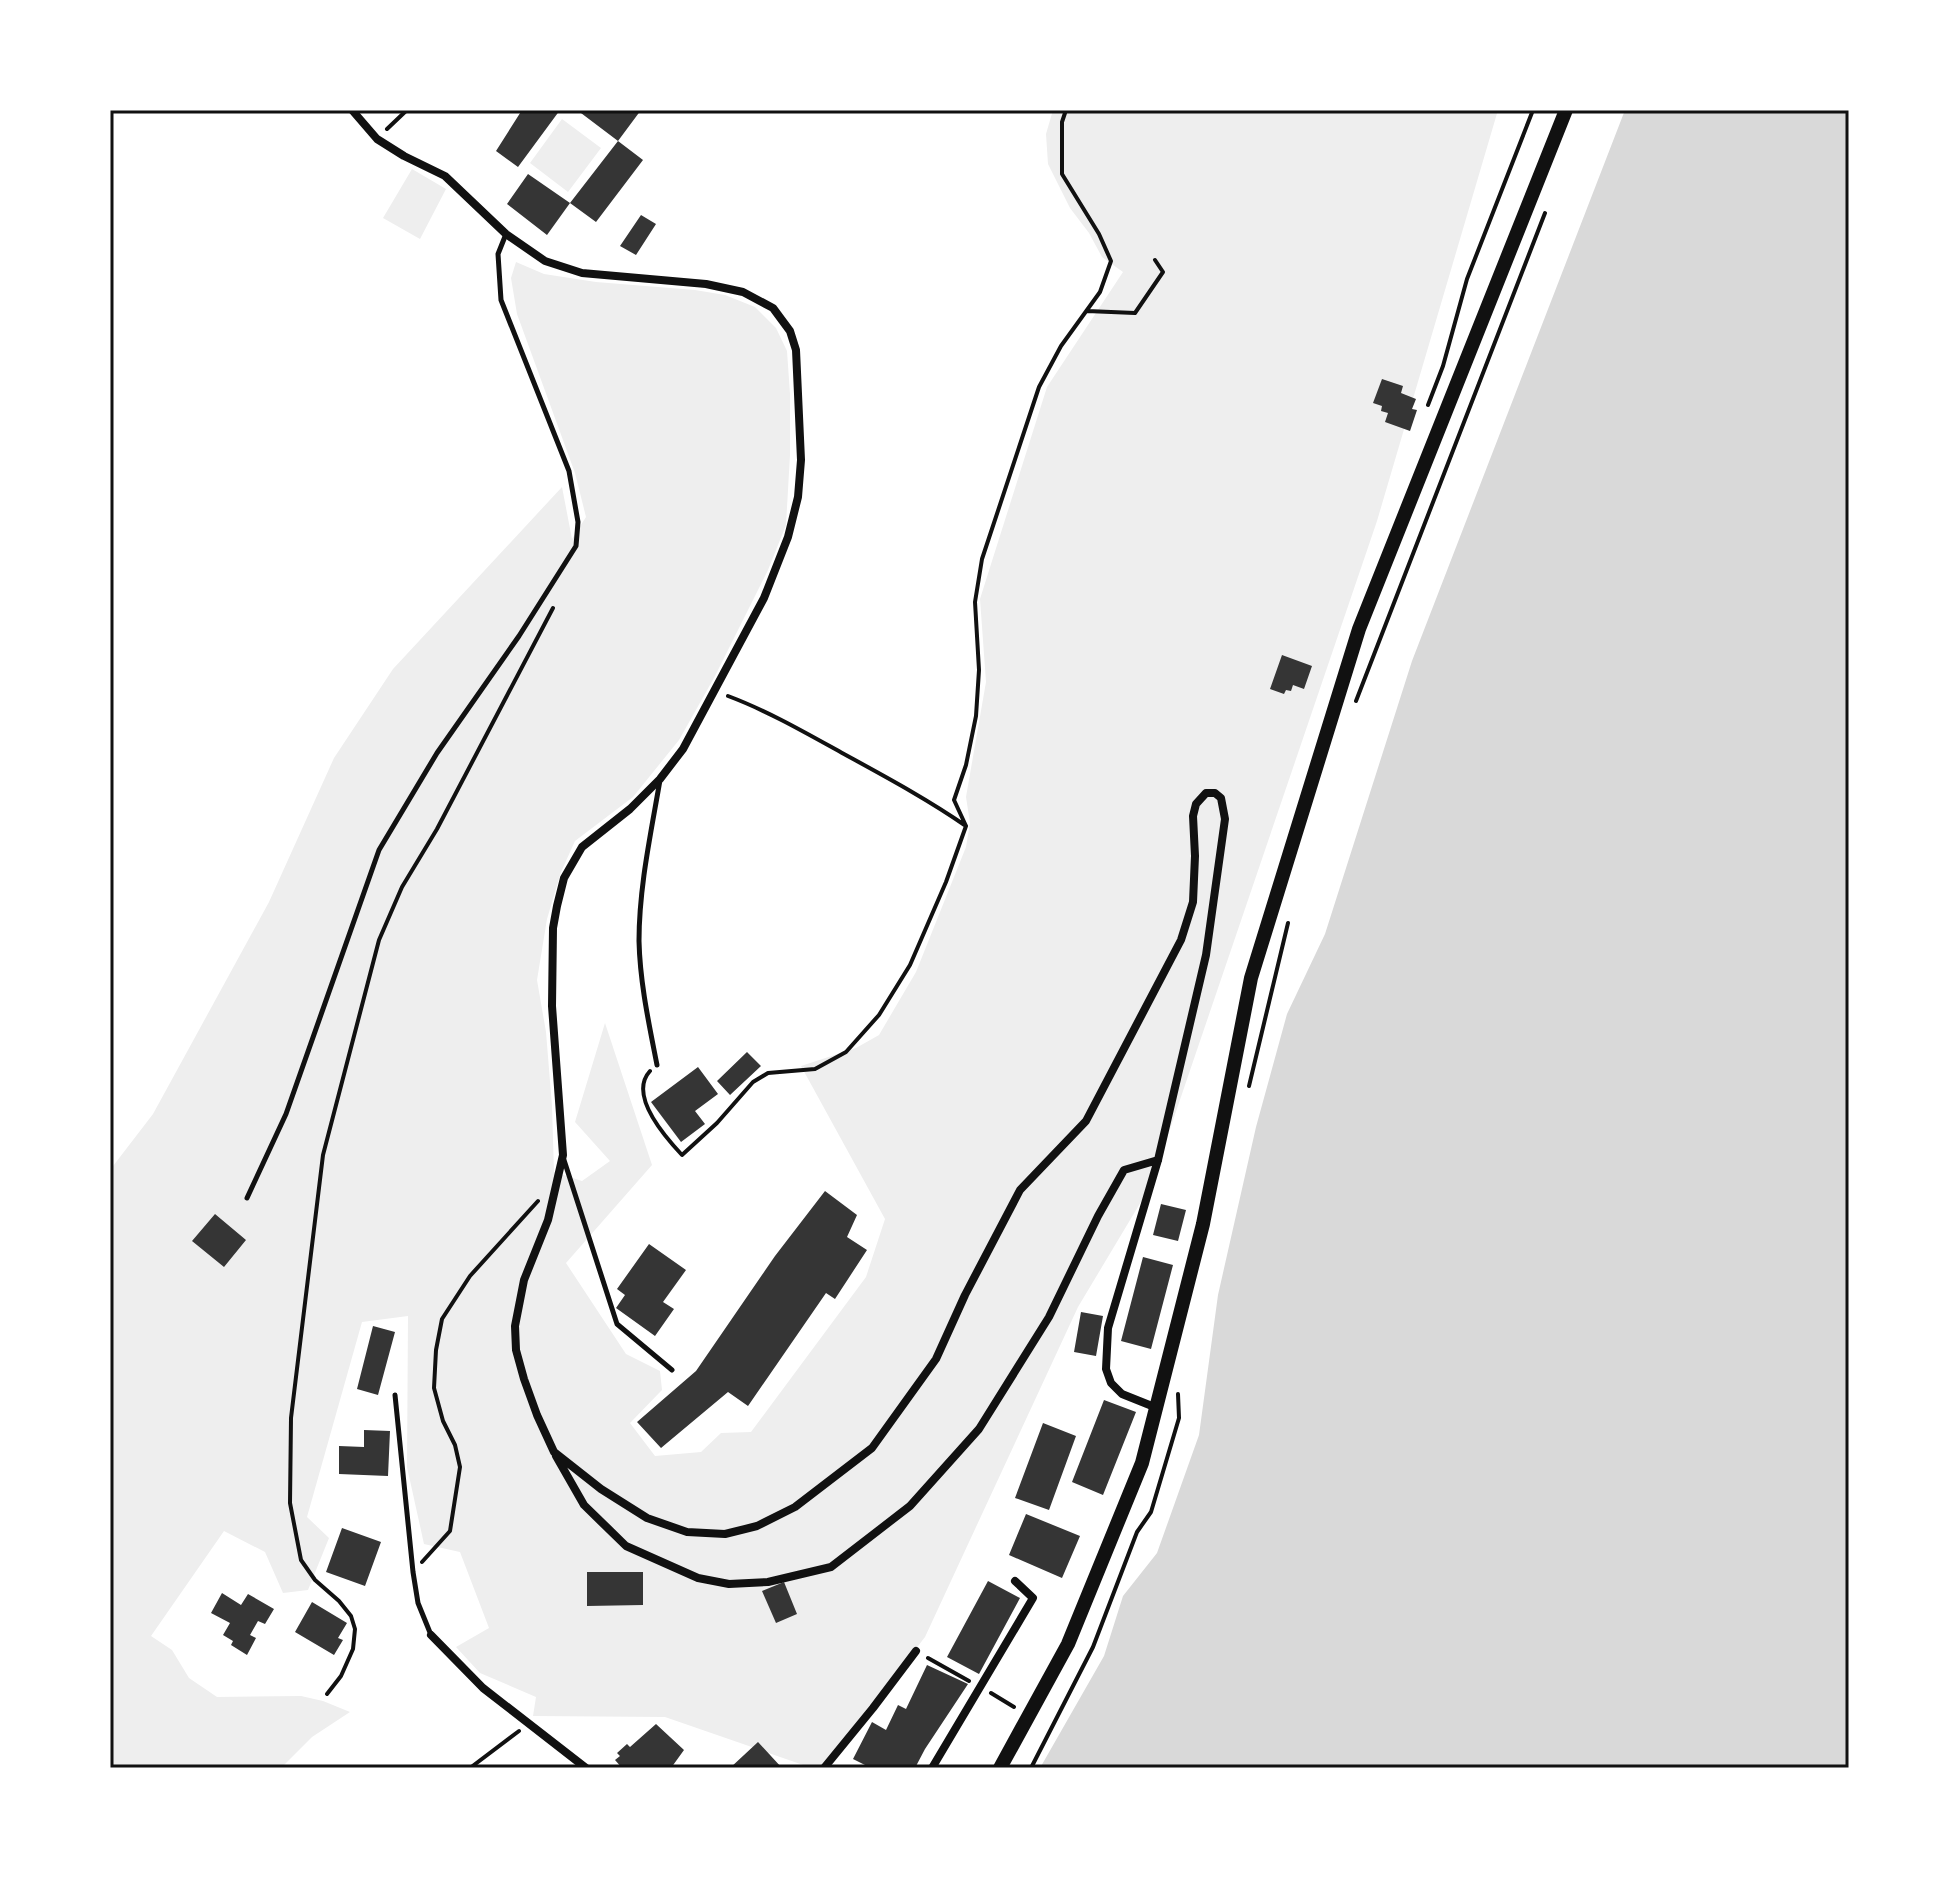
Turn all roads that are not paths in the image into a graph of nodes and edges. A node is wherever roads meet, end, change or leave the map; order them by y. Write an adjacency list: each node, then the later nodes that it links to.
1 (352, 110): 3 (street)
2 (1566, 110): 11 (main road)
3 (506, 234): 4 (street); 8 (lane)
4 (660, 779): 5 (lane); 6 (street)
5 (657, 1065)
6 (563, 1155): 9 (lane); 12 (street)
7 (1158, 1160): 11 (street); 12 (street); 12 (street)
8 (247, 1198)
9 (672, 1370)
10 (395, 1395): 14 (lane)
11 (1157, 1408): 19 (main road)
12 (554, 1452)
13 (1015, 1581): 18 (street)
14 (431, 1635): 16 (street)
15 (916, 1651): 17 (street)
16 (586, 1768)
17 (824, 1768)
18 (932, 1768)
19 (1000, 1768)

